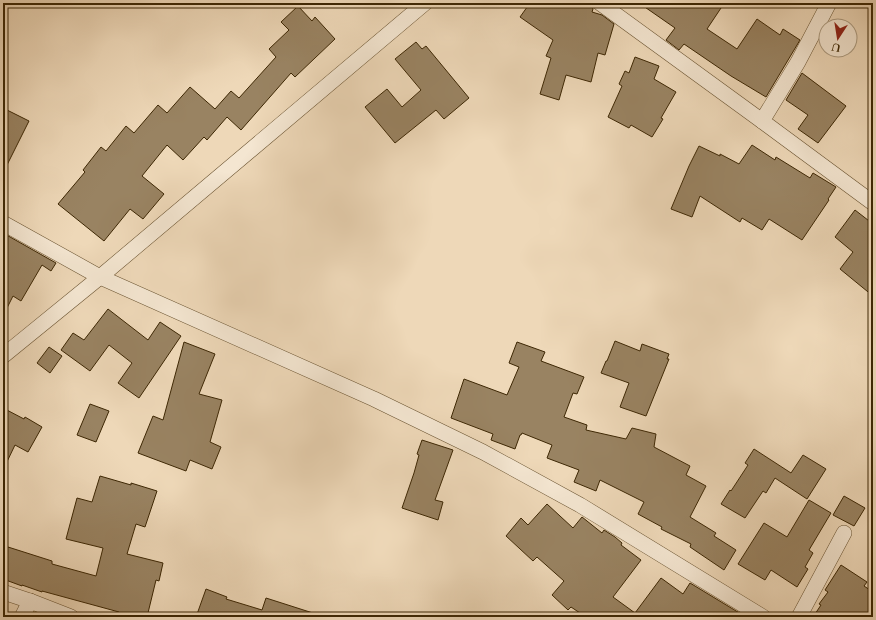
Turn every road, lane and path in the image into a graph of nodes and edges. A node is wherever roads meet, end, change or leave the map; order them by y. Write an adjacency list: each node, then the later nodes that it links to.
1 (424, 3): 7 (street)
2 (600, 3): 4 (street)
3 (829, 3): 4 (street)
4 (762, 121): 5 (street)
5 (873, 203)
6 (3, 222): 7 (street)
7 (100, 277): 8 (street); 14 (street)
8 (3, 356)
9 (844, 533): 15 (street)
10 (3, 592): 11 (street)
11 (30, 601): 12 (street); 13 (street)
12 (22, 617)
13 (71, 617)
14 (763, 617)
15 (798, 617)

